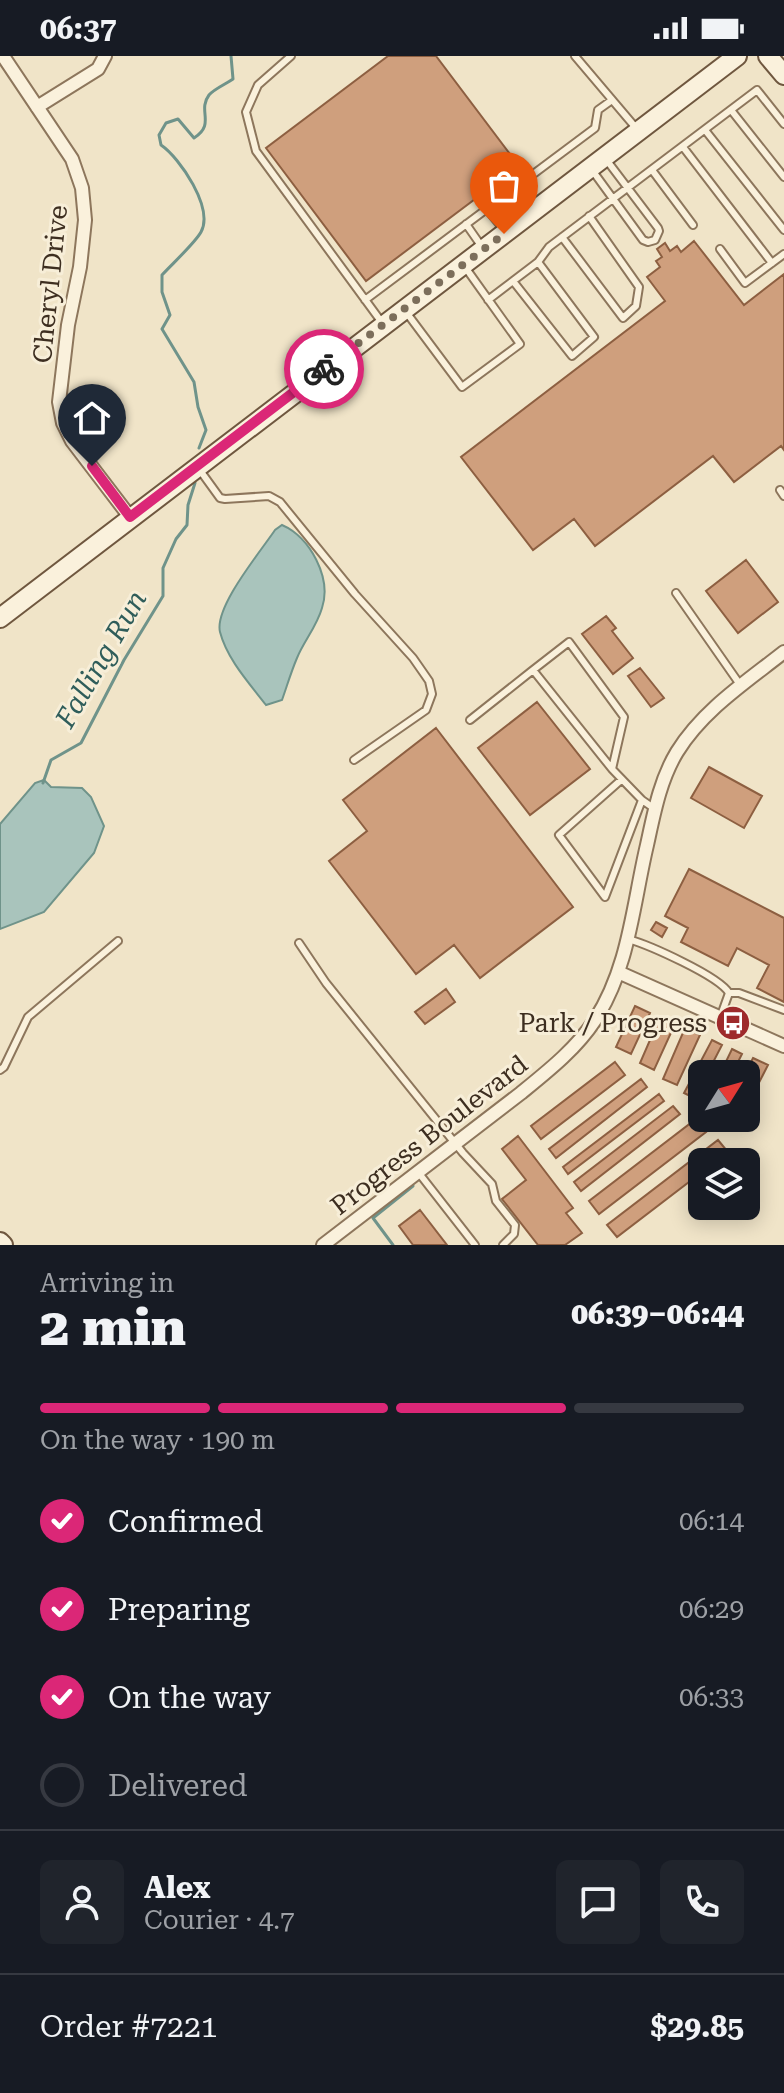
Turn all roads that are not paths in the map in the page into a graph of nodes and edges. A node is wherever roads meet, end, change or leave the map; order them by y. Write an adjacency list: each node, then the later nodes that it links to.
1 (3, 56): 9 (street, Cheryl Drive)
2 (105, 56): 9 (street)
3 (291, 56): 34 (lane)
4 (575, 56): 8 (lane)
5 (737, 56): 13 (street)
6 (768, 56): 7 (street)
7 (784, 75)
8 (612, 100): 13 (lane); 20 (lane)
9 (37, 107): 39 (street, Cheryl Drive)
10 (731, 110): 11 (lane); 12 (lane); 17 (lane)
11 (784, 124)
12 (705, 130): 14 (lane); 24 (lane)
13 (638, 131): 15 (street)
14 (683, 147): 16 (lane); 31 (lane)
15 (597, 162): 18 (lane); 19 (lane); 25 (street)
16 (652, 170): 18 (lane); 23 (lane)
17 (784, 177)
18 (628, 188): 19 (lane); 19 (lane)
19 (613, 198): 21 (lane)
20 (487, 209): 22 (lane); 25 (lane)
21 (589, 216): 26 (lane); 26 (lane)
22 (466, 224): 27 (lane); 34 (lane)
23 (693, 225)
24 (784, 230)
25 (505, 231): 27 (street)
26 (562, 237): 30 (lane)
27 (483, 249): 32 (street)
28 (720, 249): 31 (lane)
29 (784, 254): 31 (lane)
30 (538, 262): 33 (lane); 33 (lane)
31 (772, 263)
32 (463, 265): 35 (lane); 36 (street)
33 (513, 281): 35 (lane)
34 (365, 300): 37 (lane)
35 (488, 300): 36 (lane)
36 (404, 309): 37 (street)
37 (383, 325): 38 (street)
38 (196, 466): 39 (street); 46 (lane)
39 (130, 517): 41 (street)
40 (676, 593): 44 (lane)
41 (0, 618)
42 (784, 652): 44 (street, Progress Boulevard)
43 (533, 670): 45 (lane); 47 (lane); 47 (lane)
44 (741, 686): 50 (street, Progress Boulevard)
45 (470, 720)
46 (354, 760)
47 (612, 769): 48 (lane)
48 (621, 780): 49 (lane); 49 (lane)
49 (642, 800): 50 (lane)
50 (655, 809): 51 (street, Progress Boulevard)
51 (627, 938): 54 (street, Progress Boulevard); 55 (lane)
52 (118, 941): 59 (lane)
53 (299, 943): 60 (lane)
54 (618, 972): 57 (street); 60 (street, Progress Boulevard)
55 (729, 993): 56 (lane); 57 (lane)
56 (784, 1010)
57 (720, 1018): 58 (street)
58 (784, 1046)
59 (0, 1070)
60 (456, 1143): 61 (street, Progress Boulevard); 64 (lane)
61 (418, 1172): 62 (street, Progress Boulevard); 63 (lane)
62 (323, 1245)
63 (475, 1245)
64 (503, 1245)

